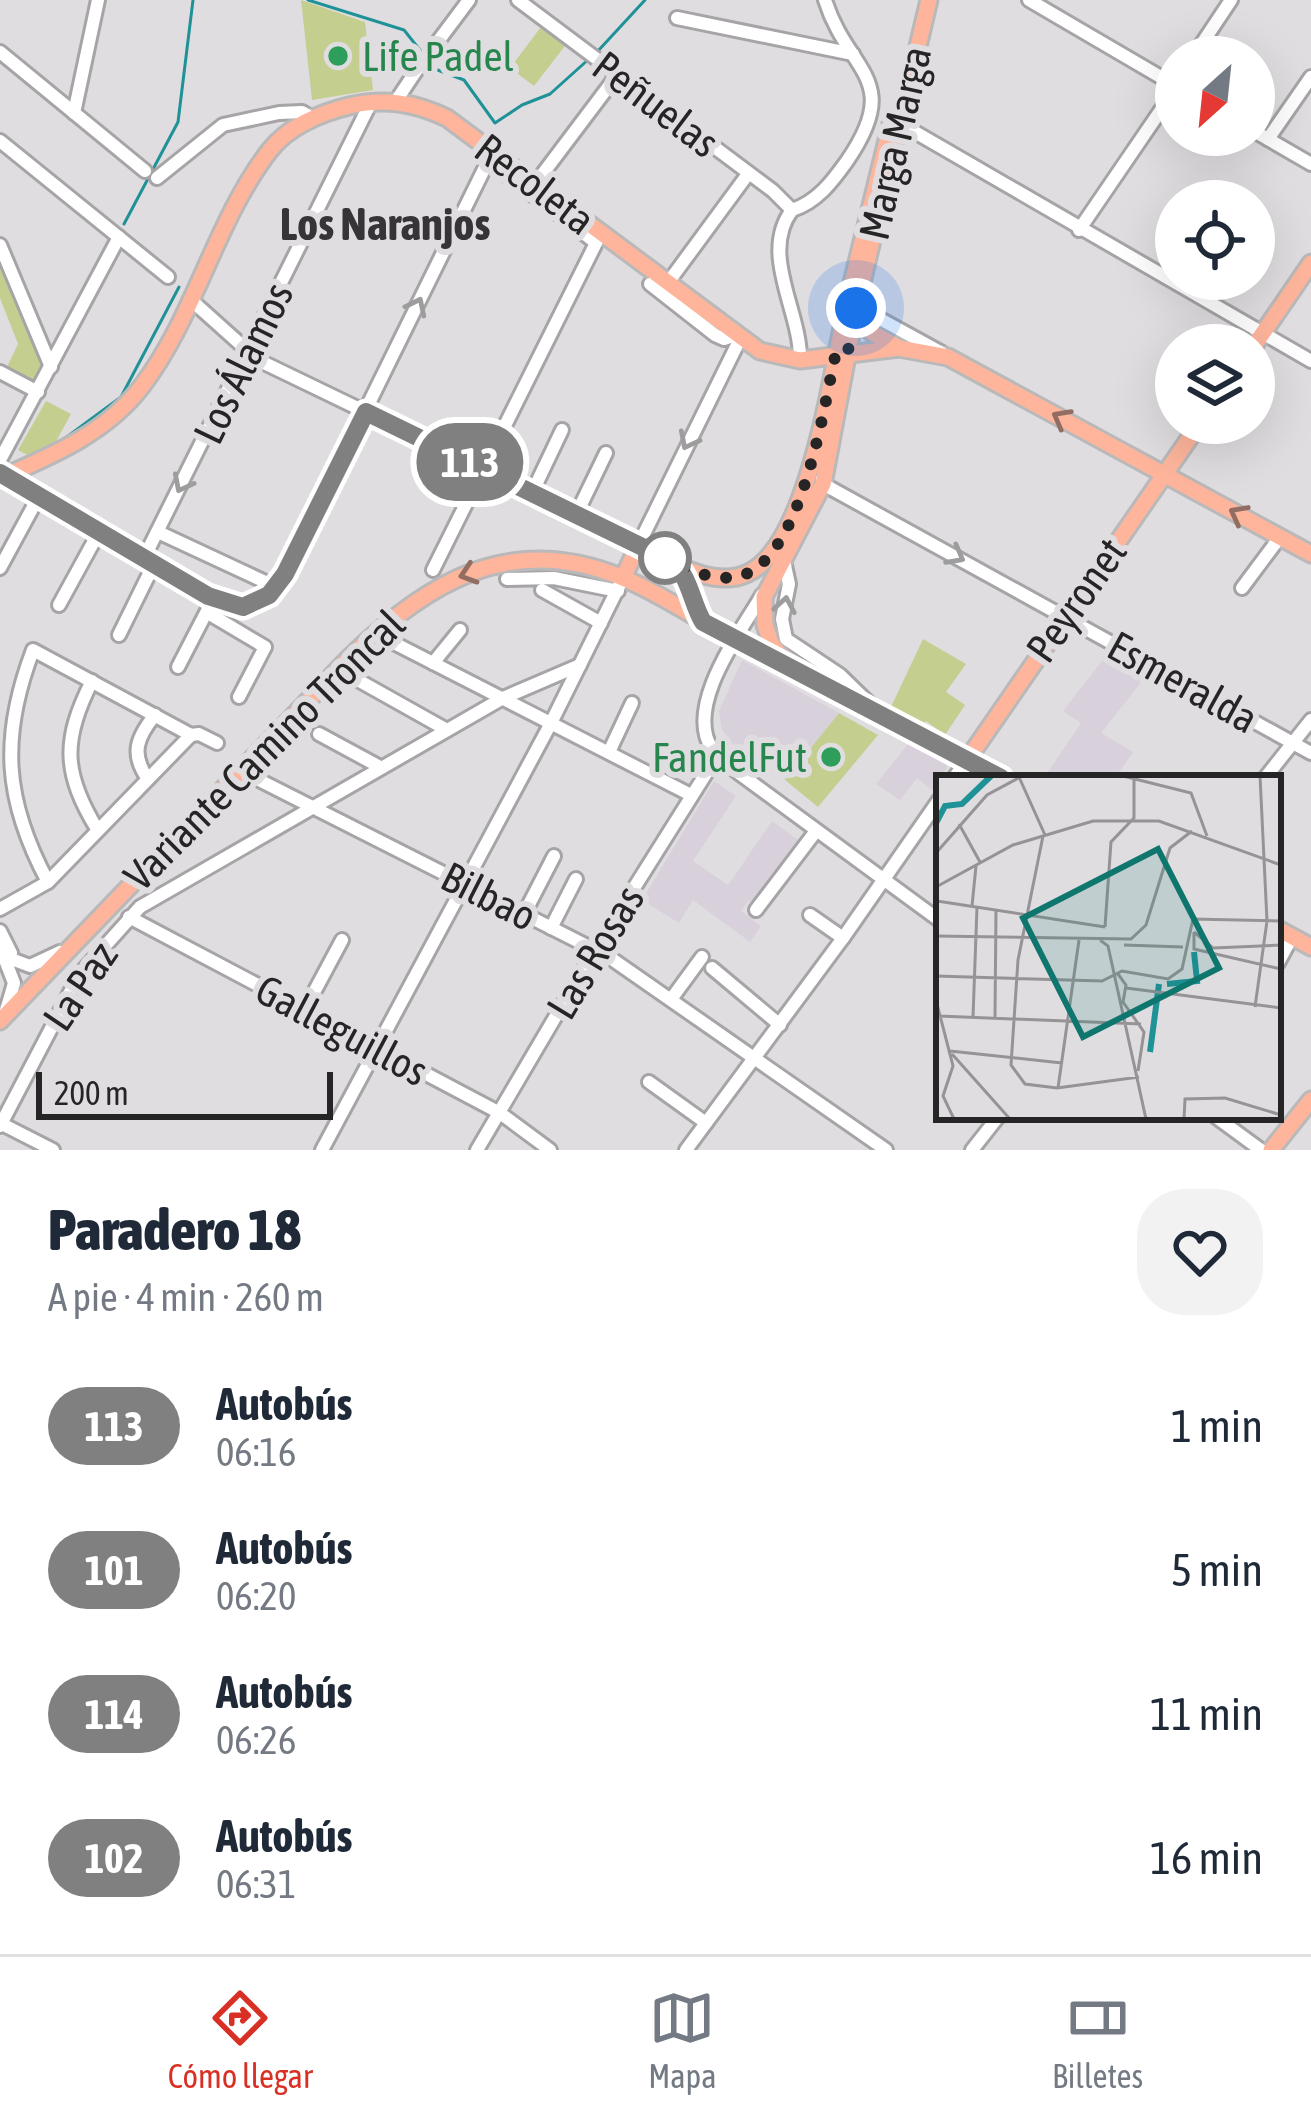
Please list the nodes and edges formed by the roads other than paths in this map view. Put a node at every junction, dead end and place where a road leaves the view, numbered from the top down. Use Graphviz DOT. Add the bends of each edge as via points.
graph roads {
  1 [pos="98,0"];
  2 [pos="469,0"];
  3 [pos="518,0"];
  4 [pos="825,0"];
  5 [pos="919,0"];
  6 [pos="929,0"];
  7 [pos="1029,0"];
  8 [pos="1231,0"];
  9 [pos="677,18"];
  10 [pos="1207,36"];
  11 [pos="433,48"];
  12 [pos="0,52"];
  13 [pos="853,55"];
  14 [pos="422,62"];
  15 [pos="1155,73"];
  16 [pos="618,74"];
  17 [pos="1311,77"];
  18 [pos="396,101"];
  19 [pos="371,102"];
  20 [pos="74,112"];
  21 [pos="1155,116"];
  22 [pos="312,118"];
  23 [pos="901,124"];
  24 [pos="1275,129"];
  25 [pos="0,140"];
  26 [pos="1275,143"];
  27 [pos="494,151"];
  28 [pos="1311,164"];
  29 [pos="748,173"];
  30 [pos="509,177"];
  31 [pos="536,184"];
  32 [pos="792,210"];
  33 [pos="1079,230"];
  34 [pos="119,237"];
  35 [pos="598,237"];
  36 [pos="0,247"];
  37 [pos="1311,263"];
  38 [pos="167,277"];
  39 [pos="659,284"];
  40 [pos="190,299"];
  41 [pos="863,311"];
  42 [pos="1233,324"];
  43 [pos="1268,324"];
  44 [pos="738,337"];
  45 [pos="1275,346"];
  46 [pos="899,348"];
  47 [pos="250,352"];
  48 [pos="841,356"];
  49 [pos="948,357"];
  50 [pos="800,360"];
  51 [pos="1311,361"];
  52 [pos="51,367"];
  53 [pos="0,372"];
  54 [pos="38,392"];
  55 [pos="366,412"];
  56 [pos="562,430"];
  57 [pos="1185,444"];
  58 [pos="606,453"];
  59 [pos="817,454"];
  60 [pos="2,462"];
  61 [pos="484,469"];
  62 [pos="1164,475"];
  63 [pos="584,482"];
  64 [pos="823,484"];
  65 [pos="532,493"];
  66 [pos="39,496"];
  67 [pos="572,513"];
  68 [pos="99,532"];
  69 [pos="158,532"];
  70 [pos="1280,537"];
  71 [pos="638,544"];
  72 [pos="1311,554"];
  73 [pos="149,561"];
  74 [pos="784,561"];
  75 [pos="677,565"];
  76 [pos="0,568"];
  77 [pos="433,570"];
  78 [pos="507,579"];
  79 [pos="621,584"];
  80 [pos="276,587"];
  81 [pos="1242,588"];
  82 [pos="766,589"];
  83 [pos="542,590"];
  84 [pos="208,596"];
  85 [pos="59,605"];
  86 [pos="208,613"];
  87 [pos="1065,615"];
  88 [pos="703,622"];
  89 [pos="601,623"];
  90 [pos="460,631"];
  91 [pos="119,635"];
  92 [pos="392,642"];
  93 [pos="433,663"];
  94 [pos="580,665"];
  95 [pos="178,667"];
  96 [pos="801,672"];
  97 [pos="356,679"];
  98 [pos="92,681"];
  99 [pos="239,697"];
  100 [pos="503,698"];
  101 [pos="632,703"];
  102 [pos="879,712"];
  103 [pos="154,715"];
  104 [pos="1311,720"];
  105 [pos="551,722"];
  106 [pos="447,730"];
  107 [pos="320,734"];
  108 [pos="191,735"];
  109 [pos="217,743"];
  110 [pos="1292,743"];
  111 [pos="609,752"];
  112 [pos="1311,753"];
  113 [pos="717,756"];
  114 [pos="967,760"];
  115 [pos="380,766"];
  116 [pos="956,775"];
  117 [pos="995,775"];
  118 [pos="1267,775"];
  119 [pos="148,779"];
  120 [pos="259,780"];
  121 [pos="691,795"];
  122 [pos="936,804"];
  123 [pos="311,807"];
  124 [pos="97,830"];
  125 [pos="816,831"];
  126 [pos="554,856"];
  127 [pos="576,879"];
  128 [pos="884,880"];
  129 [pos="48,882"];
  130 [pos="464,882"];
  131 [pos="0,909"];
  132 [pos="756,910"];
  133 [pos="524,914"];
  134 [pos="810,915"];
  135 [pos="129,917"];
  136 [pos="936,918"];
  137 [pos="551,928"];
  138 [pos="0,931"];
  139 [pos="1283,932"];
  140 [pos="843,938"];
  141 [pos="342,940"];
  142 [pos="74,943"];
  143 [pos="0,947"];
  144 [pos="1311,947"];
  145 [pos="595,950"];
  146 [pos="11,961"];
  147 [pos="672,998"];
  148 [pos="304,1011"];
  149 [pos="1,1020"];
  150 [pos="780,1025"];
  151 [pos="377,1048"];
  152 [pos="756,1056"];
  153 [pos="649,1082"];
  154 [pos="1311,1100"];
  155 [pos="500,1113"];
  156 [pos="996,1120"];
  157 [pos="1220,1120"];
  158 [pos="706,1123"];
  159 [pos="0,1124"];
  160 [pos="33,1145"];
  161 [pos="688,1149"];
  162 [pos="53,1150"];
  163 [pos="322,1150"];
  164 [pos="477,1150"];
  165 [pos="550,1150"];
  166 [pos="886,1150"];
  167 [pos="971,1150"];
  168 [pos="1261,1150"];
  169 [pos="1271,1150"];
  1 -- 20 [label="street"];
  2 -- 11 [label="street"];
  3 -- 16 [label="street, Peñuelas"];
  4 -- 13 [label="street"];
  5 -- 48 [label="main road, Marga Marga"];
  6 -- 23 [label="main road, Marga Marga"];
  7 -- 15 [label="street"];
  8 -- 10 [label="street"];
  9 -- 13 [label="street"];
  12 -- 20 [label="street"];
  13 -- 32 [label="street" via="872,98 864,136 832,182"];
  14 -- 18 [label="street"];
  16 -- 29 [label="street, Peñuelas"];
  16 -- 31 [label="street"];
  17 -- 24 [label="street"];
  18 -- 19 [label="main road, Recoleta"];
  18 -- 27 [label="main road, Recoleta" via="447,118"];
  19 -- 22 [label="main road, Recoleta"];
  19 -- 47 [label="street, Los Álamos"];
  20 -- 22 [label="street, Recoleta" via="151,174 223,125 278,113"];
  21 -- 33 [label="street"];
  22 -- 40 [label="main road, Recoleta" via="271,148"];
  23 -- 33 [label="street"];
  23 -- 41 [label="main road, Marga Marga"];
  25 -- 34 [label="street"];
  26 -- 28 [label="street"];
  27 -- 31 [label="main road, Recoleta"];
  55 -- 27 [label="street, one-way"];
  29 -- 32 [label="street, Peñuelas"];
  29 -- 39 [label="street"];
  30 -- 35 [label="street, Recoleta"];
  31 -- 35 [label="main road, Recoleta"];
  32 -- 50 [label="street" via="779,244"];
  33 -- 42 [label="street"];
  34 -- 38 [label="street"];
  34 -- 52 [label="street"];
  35 -- 39 [label="main road, Recoleta"];
  35 -- 61 [label="street"];
  36 -- 52 [label="street"];
  37 -- 43 [label="main road"];
  39 -- 44 [label="main road, Recoleta"];
  40 -- 47 [label="street"];
  40 -- 60 [label="main road, Recoleta" via="129,403 88,436"];
  41 -- 46 [label="main road" via="872,332"];
  41 -- 48 [label="main road, Marga Marga"];
  41 -- 49 [label="street"];
  44 -- 50 [label="main road, Recoleta" via="760,352"];
  44 -- 71 [label="street, one-way"];
  45 -- 51 [label="street"];
  46 -- 48 [label="main road, Recoleta"];
  46 -- 49 [label="main road"];
  47 -- 55 [label="street"];
  47 -- 69 [label="street, Los Álamos, one-way"];
  48 -- 50 [label="main road, Recoleta"];
  48 -- 59 [label="main road, Marga Marga"];
  48 -- 64 [label="main road, Marga Marga"];
  62 -- 49 [label="main road, one-way"];
  52 -- 54 [label="street"];
  53 -- 54 [label="street"];
  54 -- 60 [label="street"];
  55 -- 61 [label="street"];
  55 -- 80 [label="street"];
  56 -- 65 [label="street"];
  57 -- 62 [label="main road, Peyronet"];
  58 -- 67 [label="street"];
  59 -- 64 [label="street"];
  59 -- 75 [label="main road" via="761,565 725,578"];
  59 -- 82 [label="street, Marga Marga"];
  60 -- 66 [label="street"];
  61 -- 65 [label="street"];
  61 -- 77 [label="street"];
  70 -- 62 [label="main road, one-way"];
  62 -- 87 [label="main road, Peyronet"];
  63 -- 67 [label="street"];
  64 -- 74 [label="main road, Marga Marga"];
  64 -- 87 [label="street, Esmeralda, one-way"];
  65 -- 67 [label="street"];
  66 -- 68 [label="street"];
  66 -- 76 [label="street"];
  67 -- 71 [label="street"];
  68 -- 73 [label="street"];
  68 -- 85 [label="street"];
  69 -- 73 [label="street, Los Álamos"];
  69 -- 80 [label="street"];
  70 -- 72 [label="main road"];
  70 -- 81 [label="street"];
  71 -- 75 [label="main road"];
  71 -- 79 [label="main road"];
  73 -- 84 [label="street"];
  73 -- 91 [label="street, Los Álamos"];
  74 -- 82 [label="main road, Marga Marga"];
  102 -- 74 [label="street, Marga Marga, one-way" via="786,639"];
  75 -- 88 [label="main road"];
  78 -- 79 [label="street, Variante Camino Troncal"];
  79 -- 88 [label="main road, Variante Camino Troncal"];
  79 -- 89 [label="street"];
  79 -- 142 [label="main road, Variante Camino Troncal, one-way" via="561,563 503,563 415,599"];
  80 -- 84 [label="street" via="243,607"];
  82 -- 96 [label="main road" via="768,634"];
  82 -- 113 [label="street, Marga Marga" via="706,701 704,729"];
  83 -- 89 [label="street"];
  84 -- 86 [label="street"];
  86 -- 95 [label="street"];
  86 -- 99 [label="street" via="265,647"];
  87 -- 110 [label="street, Esmeralda"];
  87 -- 114 [label="main road, Peyronet"];
  88 -- 96 [label="main road, Variante Camino Troncal, bridge"];
  89 -- 94 [label="street"];
  90 -- 93 [label="street"];
  92 -- 93 [label="street"];
  93 -- 100 [label="street"];
  94 -- 100 [label="street, La Paz"];
  94 -- 105 [label="street"];
  96 -- 102 [label="main road, Variante Camino Troncal"];
  97 -- 106 [label="street"];
  98 -- 103 [label="street"];
  98 -- 124 [label="street" via="69,753 77,796"];
  98 -- 129 [label="street" via="33,650 8,711 6,786"];
  100 -- 105 [label="street"];
  100 -- 106 [label="street, La Paz"];
  101 -- 111 [label="street"];
  102 -- 114 [label="main road, Variante Camino Troncal"];
  103 -- 108 [label="street"];
  103 -- 119 [label="street" via="136,746"];
  104 -- 110 [label="street"];
  105 -- 111 [label="street"];
  105 -- 130 [label="street"];
  106 -- 115 [label="street, La Paz"];
  107 -- 115 [label="street"];
  108 -- 109 [label="street"];
  108 -- 119 [label="street"];
  110 -- 112 [label="street, Esmeralda"];
  110 -- 118 [label="street"];
  111 -- 121 [label="street"];
  113 -- 121 [label="street, Las Rosas"];
  113 -- 125 [label="street"];
  114 -- 116 [label="street, Peyronet"];
  114 -- 117 [label="main road, Variante Camino Troncal"];
  115 -- 123 [label="street, La Paz"];
  119 -- 124 [label="street"];
  120 -- 123 [label="street, Bilbao"];
  121 -- 145 [label="street, Las Rosas"];
  122 -- 128 [label="street"];
  123 -- 130 [label="street, Bilbao"];
  123 -- 135 [label="street, La Paz"];
  124 -- 129 [label="street"];
  125 -- 128 [label="street"];
  125 -- 132 [label="street"];
  126 -- 133 [label="street"];
  127 -- 137 [label="street"];
  128 -- 136 [label="street"];
  128 -- 140 [label="street"];
  129 -- 131 [label="street"];
  130 -- 133 [label="street, Bilbao"];
  130 -- 151 [label="street"];
  133 -- 137 [label="street, Bilbao"];
  134 -- 140 [label="street"];
  135 -- 148 [label="street, Galleguillos"];
  135 -- 159 [label="street, La Paz" via="79,974"];
  137 -- 145 [label="street, Bilbao"];
  138 -- 146 [label="street"];
  139 -- 144 [label="main road"];
  140 -- 150 [label="street"];
  141 -- 148 [label="street"];
  142 -- 146 [label="street" via="30,966"];
  142 -- 149 [label="main road, Variante Camino Troncal"];
  143 -- 146 [label="street"];
  145 -- 147 [label="street, Bilbao"];
  145 -- 155 [label="street, Las Rosas"];
  146 -- 149 [label="street" via="14,982"];
  147 -- 150 [label="street" via="707,963"];
  147 -- 152 [label="street, Bilbao"];
  148 -- 151 [label="street, Galleguillos"];
  150 -- 152 [label="street"];
  151 -- 155 [label="street, Galleguillos"];
  151 -- 163 [label="street"];
  152 -- 158 [label="street"];
  152 -- 166 [label="street, Bilbao"];
  153 -- 158 [label="street"];
  154 -- 169 [label="main road"];
  155 -- 164 [label="street, Las Rosas"];
  155 -- 165 [label="street, Galleguillos"];
  156 -- 167 [label="street"];
  157 -- 168 [label="street"];
  158 -- 161 [label="street"];
  159 -- 160 [label="street"];
  160 -- 162 [label="street"];
}
